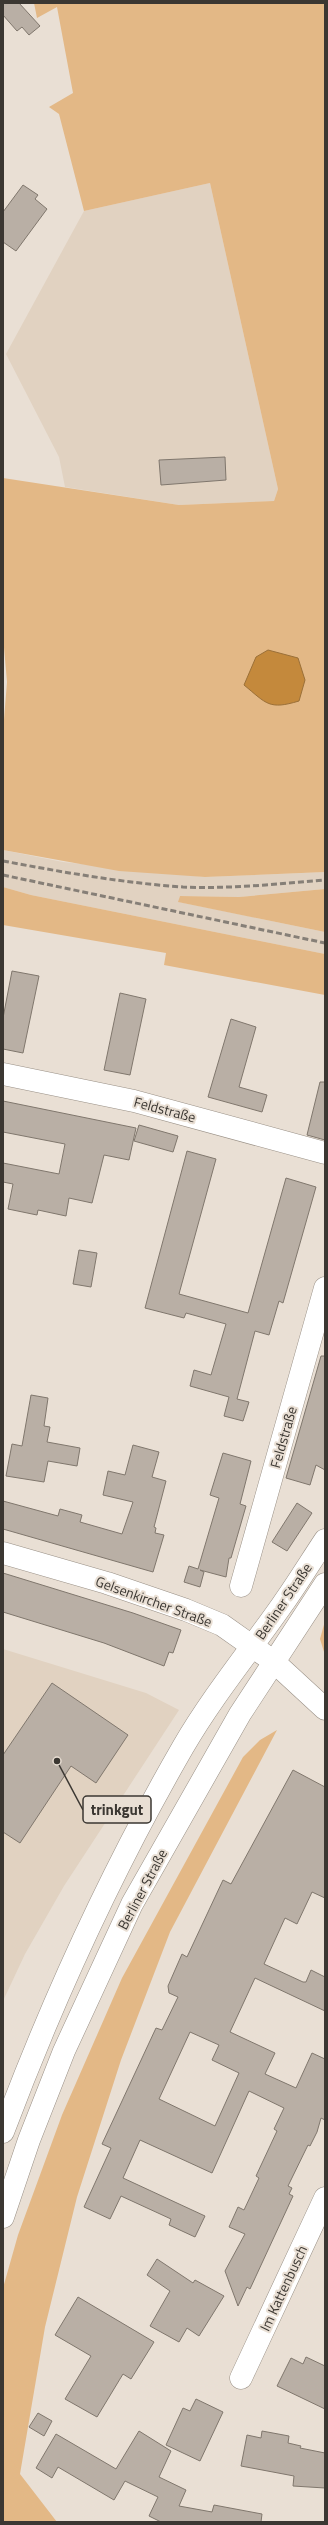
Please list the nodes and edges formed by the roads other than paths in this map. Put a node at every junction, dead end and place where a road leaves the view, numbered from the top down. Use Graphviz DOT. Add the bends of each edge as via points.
graph roads {
  1 [pos="3,1074"];
  2 [pos="325,1153"];
  3 [pos="325,1288"];
  4 [pos="325,1540"];
  5 [pos="3,1553"];
  6 [pos="325,1584"];
  7 [pos="241,1586"];
  8 [pos="252,1646"];
  9 [pos="273,1661"];
  10 [pos="325,1709"];
  11 [pos="3,2132"];
  12 [pos="325,2198"];
  13 [pos="3,2217"];
  14 [pos="241,2378"];
  1 -- 2 [label="main road, Feldstraße" via="134,1101"];
  3 -- 7 [label="main road, Feldstraße"];
  4 -- 8 [label="main road, Berliner Straße"];
  5 -- 8 [label="main road, Gelsenkircher Straße" via="107,1583 186,1610 222,1625"];
  6 -- 9 [label="main road, Berliner Straße"];
  8 -- 9 [label="main road, Gelsenkircher Straße"];
  8 -- 11 [label="main road, Berliner Straße" via="214,1698 183,1747 107,1890 46,2022"];
  9 -- 10 [label="main road, Gelsenkircher Straße"];
  9 -- 13 [label="main road, Berliner Straße" via="132,1904 64,2051 29,2140"];
  12 -- 14 [label="main road, Im Kattenbusch"];
}
